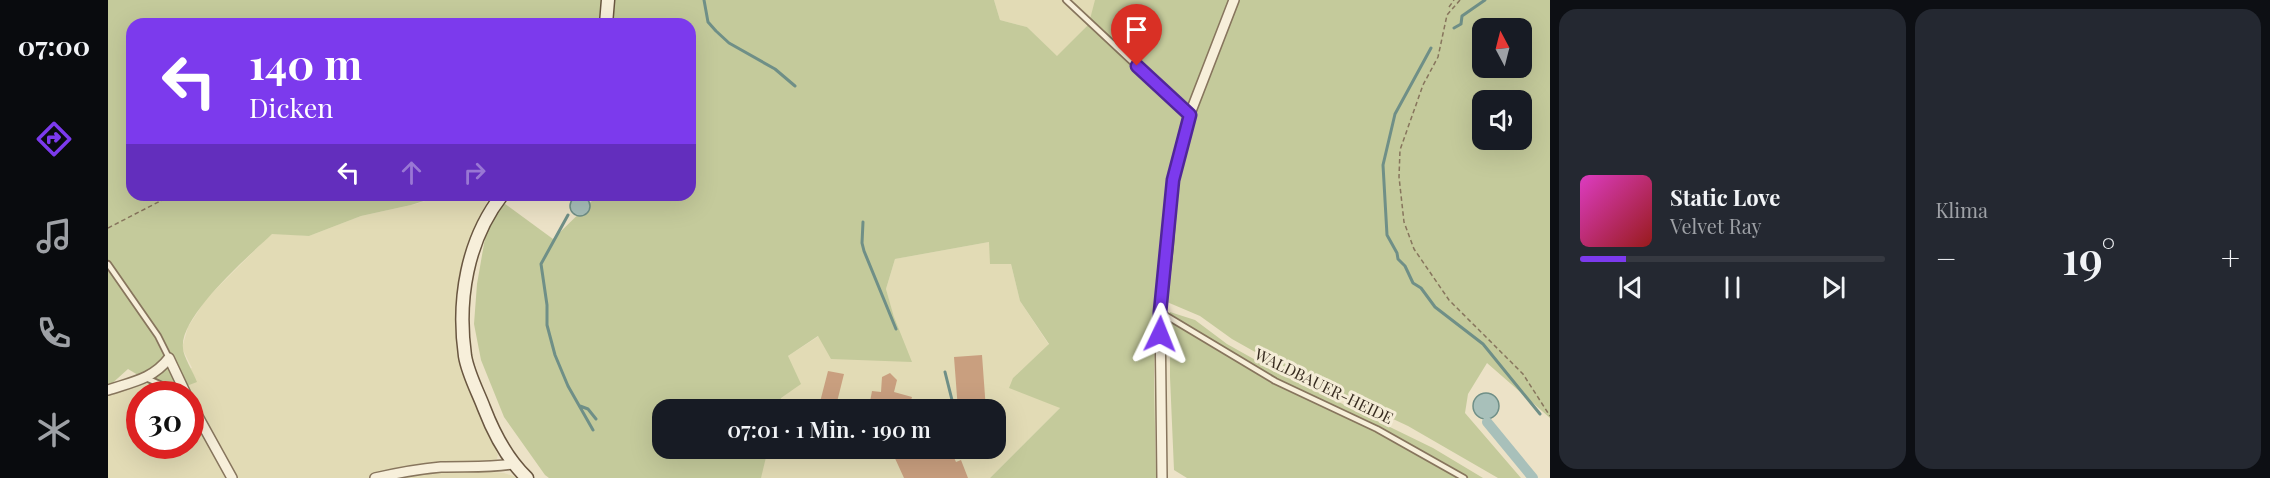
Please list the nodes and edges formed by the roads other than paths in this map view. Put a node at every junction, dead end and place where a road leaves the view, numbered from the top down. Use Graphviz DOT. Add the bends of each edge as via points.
graph roads {
  1 [pos="608,0"];
  2 [pos="1066,0"];
  3 [pos="1234,0"];
  4 [pos="606,18"];
  5 [pos="1190,115"];
  6 [pos="497,201"];
  7 [pos="108,264"];
  8 [pos="1160,312"];
  9 [pos="169,358"];
  10 [pos="145,378"];
  11 [pos="152,381"];
  12 [pos="180,381"];
  13 [pos="108,390"];
  14 [pos="204,427"];
  15 [pos="512,464"];
  16 [pos="232,478"];
  17 [pos="375,478"];
  18 [pos="527,478"];
  19 [pos="1162,478"];
  20 [pos="1464,478"];
  1 -- 4 [label="main road"];
  2 -- 5 [label="lane"];
  3 -- 5 [label="street"];
  5 -- 8 [label="street" via="1173,180"];
  6 -- 15 [label="main road" via="477,237 463,286 465,358 490,423"];
  7 -- 9 [label="lane"];
  8 -- 19 [label="street"];
  8 -- 20 [label="lane, WALDBAUER-HEIDE" via="1275,381 1377,429"];
  9 -- 10 [label="street"];
  9 -- 12 [label="street"];
  10 -- 11 [label="lane"];
  10 -- 13 [label="street"];
  14 -- 16 [label="street"];
  15 -- 17 [label="street" via="441,467"];
  15 -- 18 [label="main road"];
}
